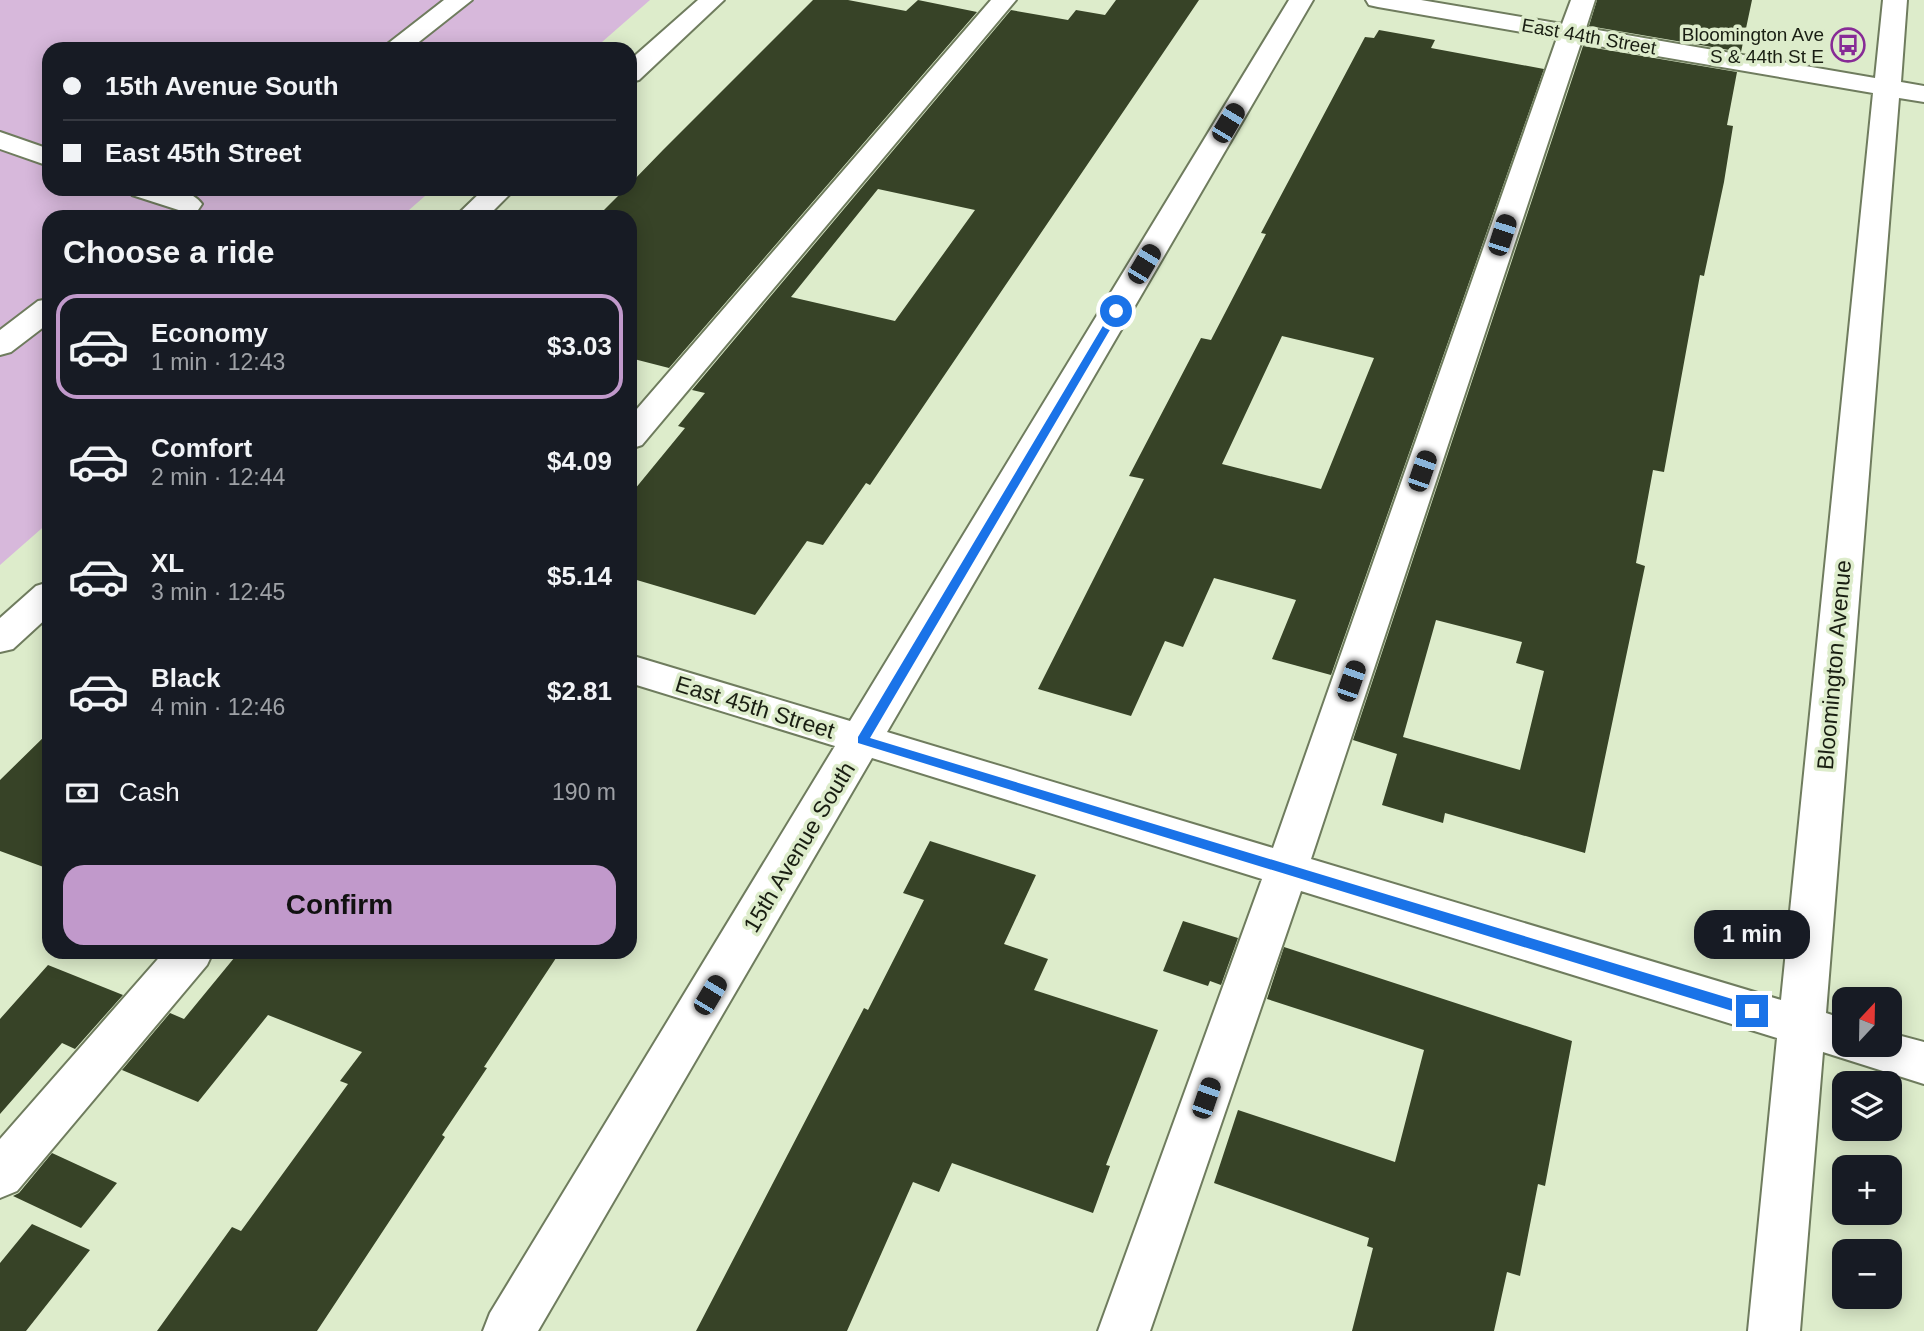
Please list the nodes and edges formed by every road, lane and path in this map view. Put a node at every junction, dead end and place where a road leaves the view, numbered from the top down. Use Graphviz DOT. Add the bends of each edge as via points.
graph roads {
  1 [pos="460,0"];
  2 [pos="712,0"];
  3 [pos="1004,0"];
  4 [pos="1301,0"];
  5 [pos="1378,0"];
  6 [pos="1895,0"];
  7 [pos="1577,17"];
  8 [pos="403,42"];
  9 [pos="637,68"];
  10 [pos="1906,91"];
  11 [pos="0,140"];
  12 [pos="42,155"];
  13 [pos="166,196"];
  14 [pos="493,196"];
  15 [pos="189,203"];
  16 [pos="478,210"];
  17 [pos="42,314"];
  18 [pos="0,345"];
  19 [pos="637,430"];
  20 [pos="42,601"];
  21 [pos="0,639"];
  22 [pos="637,671"];
  23 [pos="863,740"];
  24 [pos="1286,869"];
  25 [pos="185,959"];
  26 [pos="1801,1026"];
  27 [pos="1832,1035"];
  28 [pos="1902,1057"];
  29 [pos="1924,1063"];
  30 [pos="0,1175"];
  31 [pos="509,1331"];
  32 [pos="1124,1331"];
  33 [pos="1774,1331"];
  1 -- 8 [label="street"];
  2 -- 9 [label="street"];
  3 -- 19 [label="street"];
  4 -- 23 [label="street, 15th Avenue South"];
  5 -- 7 [label="street, East 44th Street"];
  6 -- 10 [label="street, Bloomington Avenue"];
  7 -- 10 [label="street, East 44th Street"];
  7 -- 24 [label="street"];
  10 -- 26 [label="street, Bloomington Avenue"];
  11 -- 12 [label="street"];
  13 -- 15 [label="street"];
  14 -- 16 [label="street"];
  17 -- 18 [label="street"];
  20 -- 21 [label="street"];
  22 -- 23 [label="street, East 45th Street"];
  23 -- 24 [label="street, East 45th Street"];
  23 -- 31 [label="street, 15th Avenue South"];
  24 -- 26 [label="street, East 45th Street"];
  24 -- 32 [label="street"];
  25 -- 30 [label="street"];
  26 -- 27 [label="street, East 45th Street"];
  26 -- 33 [label="street, Bloomington Avenue"];
  28 -- 29 [label="street"];
}
